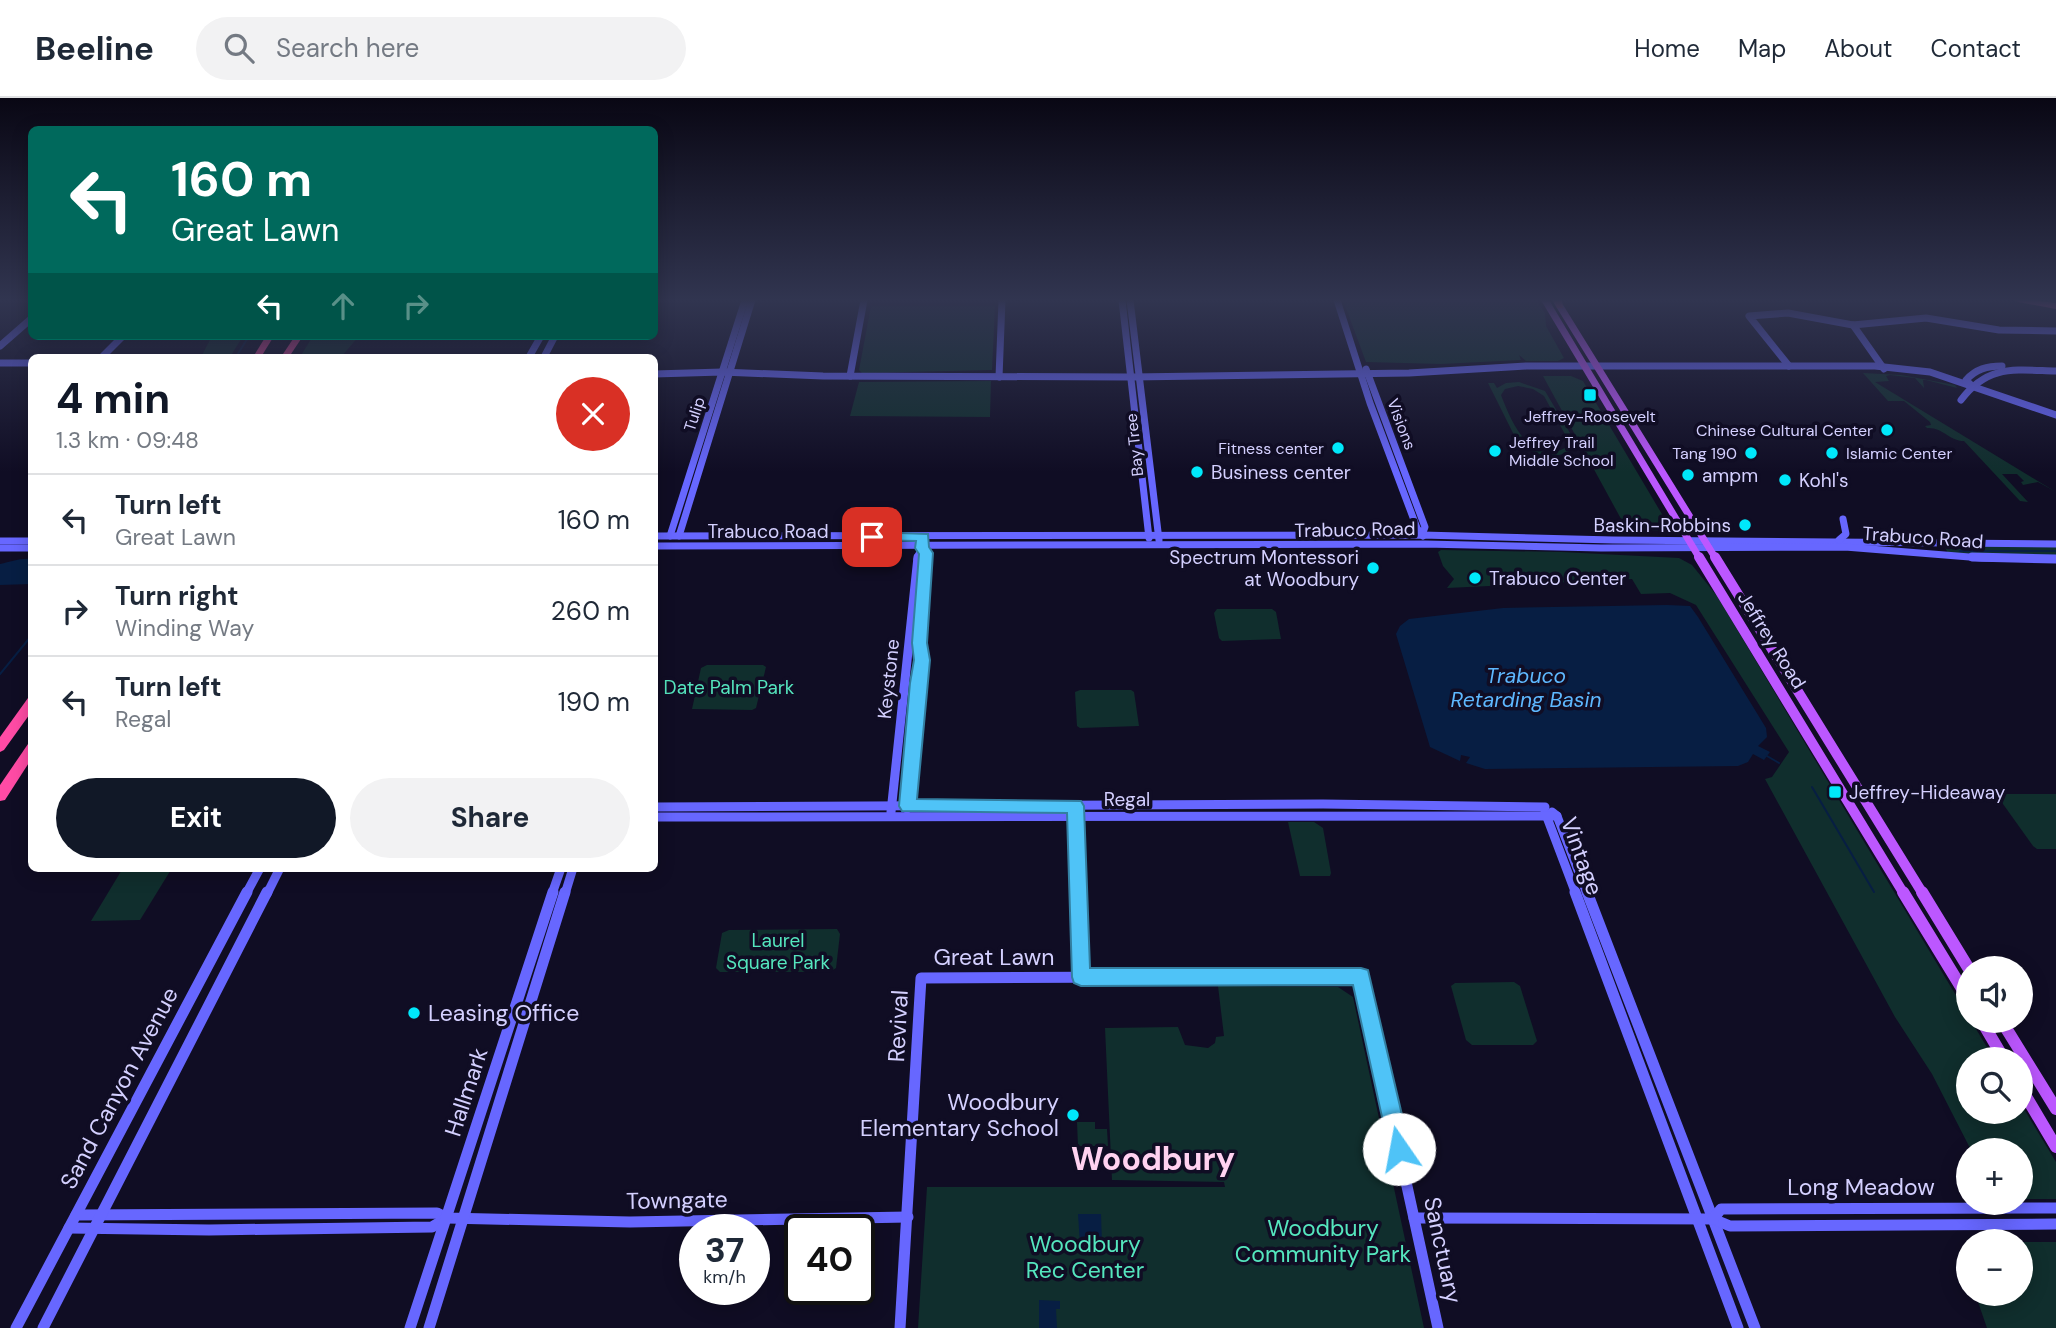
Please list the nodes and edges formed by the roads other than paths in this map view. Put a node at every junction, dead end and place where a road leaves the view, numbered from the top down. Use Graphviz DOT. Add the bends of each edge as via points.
graph roads {
  1 [pos="730,357"];
  2 [pos="731,357"];
  3 [pos="853,357"];
  4 [pos="1000,357"];
  5 [pos="1133,357"];
  6 [pos="1135,357"];
  7 [pos="1358,357"];
  8 [pos="1577,357"];
  9 [pos="1591,357"];
  10 [pos="1781,357"];
  11 [pos="1875,357"];
  12 [pos="0,363"];
  13 [pos="28,363"];
  14 [pos="1788,366"];
  15 [pos="1883,368"];
  16 [pos="2056,368"];
  17 [pos="1584,369"];
  18 [pos="1598,369"];
  19 [pos="1700,369"];
  20 [pos="658,372"];
  21 [pos="726,372"];
  22 [pos="850,376"];
  23 [pos="1136,376"];
  24 [pos="1365,376"];
  25 [pos="999,377"];
  26 [pos="1970,386"];
  27 [pos="1961,400"];
  28 [pos="2056,415"];
  29 [pos="2056,421"];
  30 [pos="1843,519"];
  31 [pos="1149,535"];
  32 [pos="1158,535"];
  33 [pos="1422,535"];
  34 [pos="674,536"];
  35 [pos="923,537"];
  36 [pos="658,538"];
  37 [pos="0,541"];
  38 [pos="28,541"];
  39 [pos="1836,541"];
  40 [pos="1425,544"];
  41 [pos="1691,544"];
  42 [pos="1707,544"];
  43 [pos="1932,544"];
  44 [pos="2056,544"];
  45 [pos="1149,545"];
  46 [pos="1160,545"];
  47 [pos="658,546"];
  48 [pos="0,548"];
  49 [pos="28,548"];
  50 [pos="922,548"];
  51 [pos="1867,548"];
  52 [pos="1940,554"];
  53 [pos="2056,559"];
  54 [pos="28,707"];
  55 [pos="0,747"];
  56 [pos="28,753"];
  57 [pos="0,796"];
  58 [pos="658,807"];
  59 [pos="891,811"];
  60 [pos="907,811"];
  61 [pos="1075,811"];
  62 [pos="1549,813"];
  63 [pos="658,817"];
  64 [pos="258,872"];
  65 [pos="278,872"];
  66 [pos="560,872"];
  67 [pos="572,872"];
  68 [pos="1961,956"];
  69 [pos="1361,976"];
  70 [pos="1081,977"];
  71 [pos="922,978"];
  72 [pos="1956,979"];
  73 [pos="2009,1033"];
  74 [pos="2033,1108"];
  75 [pos="2056,1109"];
  76 [pos="2056,1147"];
  77 [pos="2056,1208"];
  78 [pos="101,1214"];
  79 [pos="76,1215"];
  80 [pos="908,1217"];
  81 [pos="446,1218"];
  82 [pos="1415,1218"];
  83 [pos="1697,1219"];
  84 [pos="1713,1219"];
  85 [pos="465,1220"];
  86 [pos="2056,1224"];
  87 [pos="69,1228"];
  88 [pos="94,1228"];
  89 [pos="16,1328"];
  90 [pos="43,1328"];
  91 [pos="410,1328"];
  92 [pos="429,1328"];
  93 [pos="900,1328"];
  94 [pos="1438,1328"];
  95 [pos="1738,1328"];
  96 [pos="1755,1328"];
  1 -- 21 [label="street, Tulip"];
  2 -- 21 [label="street, Tulip"];
  3 -- 22 [label="street"];
  4 -- 25 [label="street"];
  5 -- 23 [label="street, Bay Tree"];
  6 -- 23 [label="street, Bay Tree"];
  7 -- 24 [label="street, Visions"];
  8 -- 17 [label="main road, Jeffrey Road"];
  9 -- 18 [label="main road, Jeffrey Road"];
  10 -- 14 [label="street"];
  11 -- 15 [label="street"];
  12 -- 13 [label="street"];
  14 -- 15 [label="street"];
  14 -- 19 [label="street"];
  15 -- 19 [label="street"];
  15 -- 26 [label="street"];
  16 -- 26 [label="street" via="1987,366 1970,375 1966,380"];
  17 -- 18 [label="street"];
  17 -- 24 [label="street"];
  17 -- 41 [label="main road, Jeffrey Road"];
  18 -- 19 [label="street"];
  18 -- 42 [label="main road, Jeffrey Road"];
  20 -- 21 [label="street"];
  21 -- 22 [label="street"];
  21 -- 34 [label="street, Tulip"];
  22 -- 25 [label="street"];
  23 -- 24 [label="street"];
  23 -- 25 [label="street"];
  23 -- 31 [label="street, Bay Tree"];
  23 -- 32 [label="street, Bay Tree"];
  24 -- 33 [label="street, Visions"];
  26 -- 27 [label="street"];
  26 -- 28 [label="street"];
  26 -- 29 [label="street"];
  30 -- 39 [label="street" via="1846,536"];
  31 -- 32 [label="street, Trabuco Road"];
  31 -- 35 [label="street, Trabuco Road"];
  31 -- 45 [label="street, Bay Tree"];
  32 -- 33 [label="street, Trabuco Road"];
  32 -- 46 [label="street, Bay Tree"];
  33 -- 40 [label="street, Visions"];
  33 -- 41 [label="street, Trabuco Road"];
  34 -- 35 [label="street, Trabuco Road"];
  34 -- 36 [label="street, Trabuco Road"];
  35 -- 50 [label="street, Keystone"];
  37 -- 38 [label="street"];
  39 -- 42 [label="street, Trabuco Road"];
  39 -- 43 [label="street, Trabuco Road"];
  40 -- 41 [label="street, Trabuco Road"];
  40 -- 46 [label="street, Trabuco Road"];
  41 -- 42 [label="street, Trabuco Road"];
  41 -- 72 [label="main road, Jeffrey Road"];
  42 -- 51 [label="street, Trabuco Road"];
  42 -- 68 [label="main road, Jeffrey Road"];
  43 -- 44 [label="street, Trabuco Road"];
  43 -- 51 [label="street"];
  43 -- 52 [label="street"];
  45 -- 46 [label="street, Trabuco Road"];
  45 -- 50 [label="street, Trabuco Road"];
  47 -- 50 [label="street, Trabuco Road"];
  48 -- 49 [label="street"];
  50 -- 59 [label="street, Keystone" via="904,662"];
  50 -- 60 [label="street, Keystone" via="926,553 922,660"];
  51 -- 52 [label="street, Trabuco Road"];
  52 -- 53 [label="street, Trabuco Road"];
  54 -- 55 [label="highway"];
  56 -- 57 [label="highway"];
  58 -- 59 [label="street, Regal"];
  59 -- 60 [label="street, Regal"];
  59 -- 63 [label="street, Regal"];
  60 -- 61 [label="street, Regal"];
  61 -- 62 [label="street, Regal"];
  61 -- 70 [label="street"];
  62 -- 83 [label="street, Vintage"];
  62 -- 84 [label="street, Vintage"];
  64 -- 79 [label="street, Sand Canyon Avenue"];
  65 -- 78 [label="street, Sand Canyon Avenue"];
  66 -- 81 [label="street, Hallmark"];
  67 -- 85 [label="street, Hallmark"];
  69 -- 70 [label="street, Great Lawn"];
  69 -- 82 [label="street, Sanctuary"];
  70 -- 71 [label="street, Great Lawn"];
  71 -- 80 [label="street, Revival"];
  73 -- 75 [label="main road"];
  74 -- 76 [label="main road"];
  77 -- 84 [label="street, Long Meadow" via="1721,1209"];
  78 -- 79 [label="street, Towngate"];
  78 -- 81 [label="street, Towngate" via="437,1213"];
  78 -- 88 [label="street, Sand Canyon Avenue"];
  79 -- 87 [label="street, Sand Canyon Avenue"];
  80 -- 85 [label="street, Towngate"];
  80 -- 93 [label="street, Revival"];
  81 -- 85 [label="street, Towngate"];
  81 -- 88 [label="street, Towngate" via="432,1227"];
  81 -- 91 [label="street, Hallmark"];
  82 -- 83 [label="street, Long Meadow"];
  82 -- 94 [label="street, Sanctuary"];
  83 -- 84 [label="street, Long Meadow"];
  83 -- 95 [label="street, Vintage"];
  84 -- 86 [label="street, Long Meadow" via="1730,1226"];
  84 -- 96 [label="street, Vintage"];
  85 -- 92 [label="street, Hallmark"];
  87 -- 88 [label="street, Towngate"];
  87 -- 89 [label="street, Sand Canyon Avenue"];
  88 -- 90 [label="street, Sand Canyon Avenue"];
}
